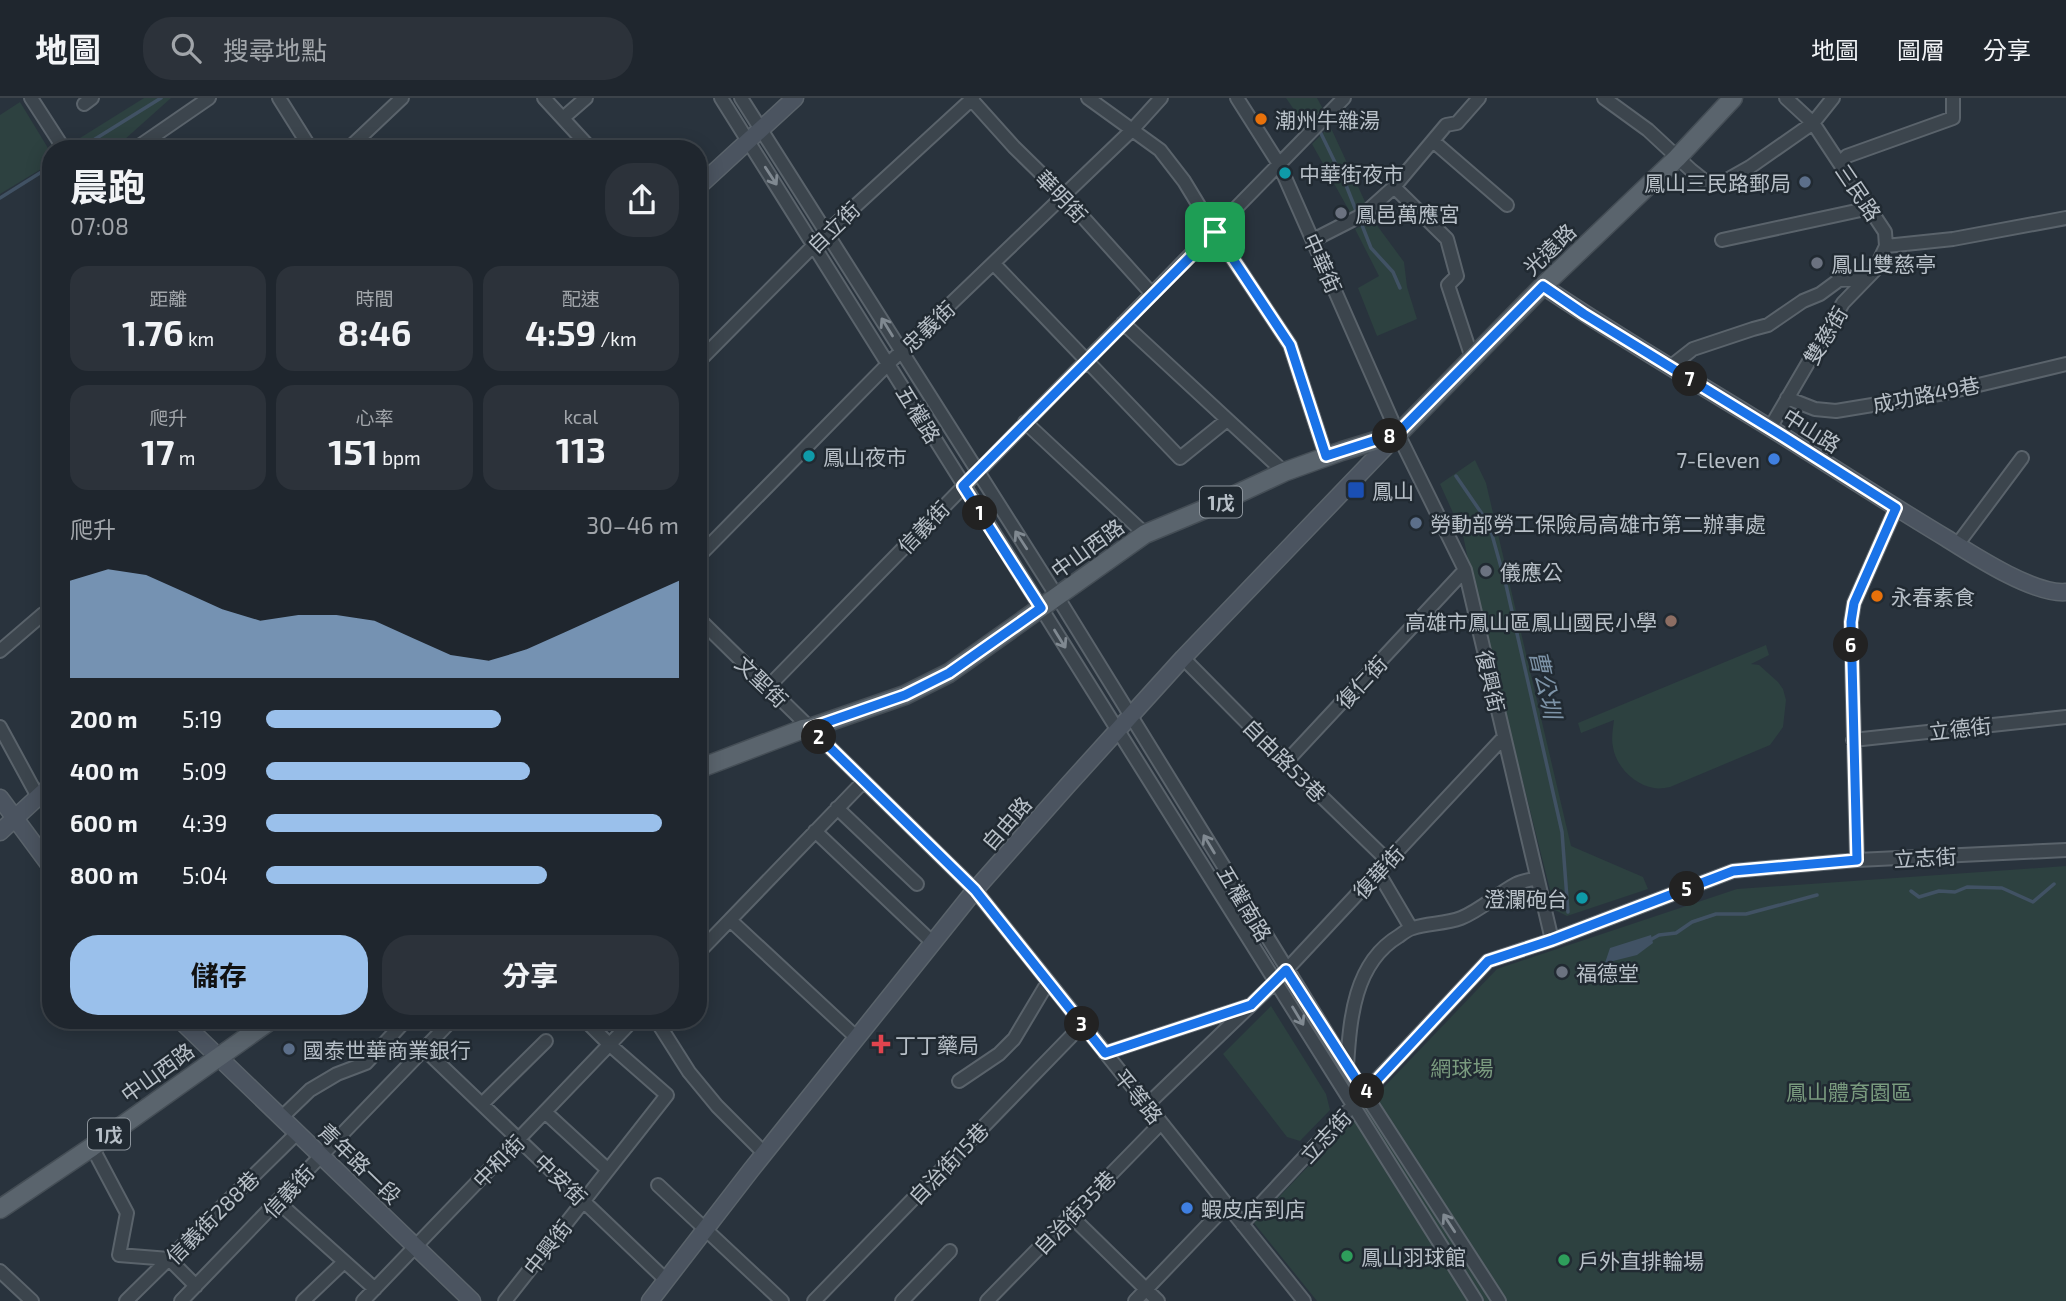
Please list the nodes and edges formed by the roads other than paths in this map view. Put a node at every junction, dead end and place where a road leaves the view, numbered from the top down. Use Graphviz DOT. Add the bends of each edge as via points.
graph roads {
  1 [pos="31,98"];
  2 [pos="209,98"];
  3 [pos="279,98"];
  4 [pos="402,98"];
  5 [pos="544,98"];
  6 [pos="586,98"];
  7 [pos="721,98"];
  8 [pos="741,98"];
  9 [pos="795,98"];
  10 [pos="972,98"];
  11 [pos="1088,98"];
  12 [pos="1161,98"];
  13 [pos="1237,98"];
  14 [pos="1344,98"];
  15 [pos="1479,98"];
  16 [pos="1604,98"];
  17 [pos="1732,98"];
  18 [pos="1786,98"];
  19 [pos="1833,98"];
  20 [pos="1953,98"];
  21 [pos="563,118"];
  22 [pos="1813,123"];
  23 [pos="761,130"];
  24 [pos="1132,130"];
  25 [pos="58,140"];
  26 [pos="148,140"];
  27 [pos="305,140"];
  28 [pos="358,140"];
  29 [pos="583,140"];
  30 [pos="1433,141"];
  31 [pos="748,142"];
  32 [pos="1677,158"];
  33 [pos="1840,163"];
  34 [pos="1279,164"];
  35 [pos="707,179"];
  36 [pos="1394,187"];
  37 [pos="1063,195"];
  38 [pos="1507,205"];
  39 [pos="1870,208"];
  40 [pos="2066,218"];
  41 [pos="827,232"];
  42 [pos="1215,232"];
  43 [pos="1312,240"];
  44 [pos="1723,240"];
  45 [pos="814,245"];
  46 [pos="1886,246"];
  47 [pos="994,264"];
  48 [pos="1866,278"];
  49 [pos="1543,286"];
  50 [pos="1152,294"];
  51 [pos="1123,323"];
  52 [pos="902,351"];
  53 [pos="707,353"];
  54 [pos="1472,358"];
  55 [pos="1087,360"];
  56 [pos="888,364"];
  57 [pos="2066,364"];
  58 [pos="1670,367"];
  59 [pos="1787,398"];
  60 [pos="1227,420"];
  61 [pos="1025,422"];
  62 [pos="1770,428"];
  63 [pos="1398,433"];
  64 [pos="1326,456"];
  65 [pos="2022,458"];
  66 [pos="977,471"];
  67 [pos="1284,472"];
  68 [pos="963,486"];
  69 [pos="1896,508"];
  70 [pos="1145,534"];
  71 [pos="1957,545"];
  72 [pos="707,549"];
  73 [pos="1465,570"];
  74 [pos="2066,592"];
  75 [pos="1058,598"];
  76 [pos="1041,608"];
  77 [pos="42,615"];
  78 [pos="707,627"];
  79 [pos="0,651"];
  80 [pos="1184,658"];
  81 [pos="768,687"];
  82 [pos="1130,716"];
  83 [pos="2066,717"];
  84 [pos="0,727"];
  85 [pos="810,728"];
  86 [pos="1118,731"];
  87 [pos="1504,737"];
  88 [pos="1853,740"];
  89 [pos="1286,762"];
  90 [pos="707,766"];
  91 [pos="863,781"];
  92 [pos="42,793"];
  93 [pos="38,797"];
  94 [pos="0,798"];
  95 [pos="837,808"];
  96 [pos="15,819"];
  97 [pos="815,831"];
  98 [pos="0,832"];
  99 [pos="2066,850"];
  100 [pos="42,855"];
  101 [pos="1857,860"];
  102 [pos="1388,861"];
  103 [pos="1378,872"];
  104 [pos="1537,878"];
  105 [pos="917,884"];
  106 [pos="975,890"];
  107 [pos="730,920"];
  108 [pos="1411,928"];
  109 [pos="1552,940"];
  110 [pos="933,943"];
  111 [pos="707,944"];
  112 [pos="1286,970"];
  113 [pos="1276,981"];
  114 [pos="1048,982"];
  115 [pos="1251,1005"];
  116 [pos="1082,1025"];
  117 [pos="189,1029"];
  118 [pos="258,1029"];
  119 [pos="398,1029"];
  120 [pos="443,1029"];
  121 [pos="594,1029"];
  122 [pos="625,1029"];
  123 [pos="662,1029"];
  124 [pos="857,1038"];
  125 [pos="546,1041"];
  126 [pos="610,1045"];
  127 [pos="424,1049"];
  128 [pos="1105,1053"];
  129 [pos="217,1057"];
  130 [pos="1347,1066"];
  131 [pos="959,1081"];
  132 [pos="1365,1093"];
  133 [pos="482,1104"];
  134 [pos="1147,1105"];
  135 [pos="1353,1107"];
  136 [pos="545,1112"];
  137 [pos="281,1118"];
  138 [pos="1161,1123"];
  139 [pos="297,1133"];
  140 [pos="519,1139"];
  141 [pos="92,1147"];
  142 [pos="764,1153"];
  143 [pos="321,1156"];
  144 [pos="607,1170"];
  145 [pos="658,1185"];
  146 [pos="583,1201"];
  147 [pos="278,1202"];
  148 [pos="1227,1205"];
  149 [pos="0,1209"];
  150 [pos="1070,1215"];
  151 [pos="1242,1224"];
  152 [pos="705,1230"];
  153 [pos="416,1246"];
  154 [pos="950,1251"];
  155 [pos="169,1259"];
  156 [pos="344,1262"];
  157 [pos="0,1271"];
  158 [pos="666,1280"];
  159 [pos="196,1286"];
  160 [pos="374,1289"];
  161 [pos="1147,1289"];
  162 [pos="32,1301"];
  163 [pos="127,1301"];
  164 [pos="181,1301"];
  165 [pos="303,1301"];
  166 [pos="363,1301"];
  167 [pos="472,1301"];
  168 [pos="505,1301"];
  169 [pos="649,1301"];
  170 [pos="782,1301"];
  171 [pos="814,1301"];
  172 [pos="902,1301"];
  173 [pos="987,1301"];
  174 [pos="1135,1301"];
  175 [pos="1158,1301"];
  176 [pos="1304,1301"];
  177 [pos="1476,1301"];
  178 [pos="1499,1301"];
  1 -- 25 [label="street"];
  2 -- 26 [label="street"];
  3 -- 27 [label="street"];
  4 -- 28 [label="street"];
  5 -- 21 [label="street"];
  6 -- 21 [label="street"];
  7 -- 31 [label="street, 五權路"];
  8 -- 23 [label="street, 五權路"];
  9 -- 23 [label="street"];
  10 -- 37 [label="street, 華明街"];
  10 -- 41 [label="street, 自立街"];
  11 -- 24 [label="street"];
  12 -- 24 [label="street, 忠義街"];
  13 -- 34 [label="street, 中華街"];
  14 -- 34 [label="street, 信義街"];
  15 -- 30 [label="street"];
  16 -- 32 [label="street"];
  17 -- 32 [label="main road, 光遠路 / 1戊"];
  18 -- 22 [label="street, 三民路"];
  19 -- 22 [label="street"];
  20 -- 33 [label="street" via="1953,118 1847,156"];
  21 -- 29 [label="street"];
  22 -- 32 [label="street" via="1727,180 1706,182"];
  22 -- 33 [label="street, 三民路"];
  23 -- 31 [label="street"];
  23 -- 41 [label="street, 五權路"];
  24 -- 37 [label="street, 忠義街"];
  24 -- 42 [label="street" via="1160,150"];
  30 -- 36 [label="street"];
  30 -- 38 [label="street"];
  31 -- 35 [label="street"];
  31 -- 45 [label="street, 五權路, one-way"];
  32 -- 49 [label="main road, 光遠路 / 1戊"];
  33 -- 39 [label="street, 三民路"];
  34 -- 42 [label="street, 信義街"];
  34 -- 43 [label="street, 中華街"];
  36 -- 43 [label="street" via="1359,217"];
  36 -- 54 [label="street" via="1447,239 1457,276 1448,285"];
  37 -- 47 [label="street, 忠義街"];
  37 -- 50 [label="street, 華明街"];
  39 -- 44 [label="street"];
  39 -- 46 [label="street, 三民路" via="1885,232"];
  40 -- 46 [label="street, 三民路"];
  41 -- 45 [label="street, 自立街"];
  52 -- 41 [label="street, 五權路, one-way"];
  42 -- 50 [label="street, 信義街"];
  42 -- 64 [label="street" via="1290,345"];
  43 -- 63 [label="street, 中華街"];
  45 -- 53 [label="street, 自立街"];
  45 -- 56 [label="street, 五權路"];
  46 -- 48 [label="street, 雙慈街"];
  47 -- 52 [label="street, 忠義街"];
  47 -- 55 [label="street"];
  48 -- 58 [label="street" via="1839,280 1769,325 1693,349"];
  48 -- 59 [label="street, 雙慈街" via="1843,303"];
  49 -- 54 [label="main road, 光遠路 / 1戊"];
  49 -- 58 [label="street, 中山路"];
  50 -- 51 [label="street, 信義街"];
  51 -- 55 [label="street, 信義街"];
  51 -- 60 [label="street"];
  52 -- 56 [label="street, 忠義街"];
  52 -- 66 [label="street, 五權路"];
  54 -- 63 [label="main road, 光遠路 / 1戊"];
  55 -- 60 [label="street" via="1180,458"];
  55 -- 61 [label="street, 信義街"];
  56 -- 68 [label="street, 五權路"];
  56 -- 72 [label="street, 忠義街"];
  57 -- 59 [label="street, 成功路49巷" via="1945,393 1836,411"];
  58 -- 62 [label="street, 中山路"];
  59 -- 62 [label="street, 雙慈街"];
  60 -- 67 [label="street"];
  61 -- 66 [label="street, 信義街"];
  61 -- 70 [label="street"];
  62 -- 69 [label="street, 中山路"];
  63 -- 64 [label="main road, 中山西路 / 1戊"];
  63 -- 73 [label="street, 復興街"];
  63 -- 80 [label="street, 自由路"];
  64 -- 67 [label="main road, 中山西路 / 1戊"];
  65 -- 71 [label="street"];
  66 -- 68 [label="street, 信義街"];
  75 -- 66 [label="street, 五權路, one-way"];
  67 -- 70 [label="main road, 中山西路 / 1戊"];
  68 -- 76 [label="street, 五權路"];
  68 -- 81 [label="street, 信義街"];
  69 -- 71 [label="street, 中山路"];
  69 -- 88 [label="street" via="1854,603"];
  70 -- 75 [label="main road, 中山西路 / 1戊"];
  71 -- 74 [label="street, 中山路" via="2038,588"];
  73 -- 87 [label="street, 復興街"];
  73 -- 89 [label="street, 復仁街"];
  75 -- 76 [label="main road, 中山西路 / 1戊"];
  75 -- 82 [label="street, 五權路"];
  76 -- 85 [label="main road, 中山西路 / 1戊" via="949,673 905,695"];
  76 -- 86 [label="street, 五權路, one-way"];
  77 -- 79 [label="street"];
  78 -- 81 [label="street, 文聖街"];
  80 -- 82 [label="street, 自由路"];
  80 -- 89 [label="street, 自由路53巷"];
  81 -- 85 [label="street, 文聖街"];
  82 -- 86 [label="street, 自由路"];
  112 -- 82 [label="street, 五權南路, one-way"];
  83 -- 88 [label="street, 立德街"];
  84 -- 93 [label="street"];
  85 -- 90 [label="main road, 中山西路 / 1戊"];
  85 -- 91 [label="street, 文聖街"];
  86 -- 106 [label="street, 自由路"];
  86 -- 113 [label="street, 五權南路"];
  87 -- 102 [label="street, 復華街"];
  87 -- 104 [label="street, 復興街"];
  88 -- 101 [label="street"];
  89 -- 102 [label="street, 自由路53巷"];
  91 -- 95 [label="street"];
  91 -- 106 [label="street, 文聖街"];
  92 -- 93 [label="street"];
  93 -- 96 [label="street"];
  94 -- 96 [label="street"];
  95 -- 97 [label="street"];
  95 -- 105 [label="street"];
  96 -- 98 [label="street"];
  96 -- 100 [label="street"];
  97 -- 107 [label="street"];
  97 -- 110 [label="street"];
  99 -- 101 [label="street, 立志街"];
  101 -- 109 [label="street, 立志街" via="1733,871"];
  102 -- 103 [label="street, 復華街"];
  103 -- 108 [label="street"];
  103 -- 112 [label="street, 復華街"];
  104 -- 108 [label="street" via="1516,884 1460,918"];
  104 -- 109 [label="street, 復興街"];
  106 -- 110 [label="street, 自由路"];
  106 -- 114 [label="street, 平等路"];
  107 -- 111 [label="street"];
  107 -- 124 [label="street"];
  108 -- 130 [label="street" via="1385,944 1355,995"];
  109 -- 132 [label="street, 立志街" via="1488,961"];
  110 -- 124 [label="street, 自由路"];
  112 -- 113 [label="street, 復華街"];
  112 -- 130 [label="street, 五權南路"];
  113 -- 115 [label="street, 復華街"];
  113 -- 135 [label="street, 五權南路, one-way"];
  114 -- 116 [label="street, 平等路"];
  114 -- 131 [label="street" via="1014,1039"];
  115 -- 128 [label="street, 復華街"];
  115 -- 134 [label="street, 復華街"];
  116 -- 128 [label="street, 平等路"];
  116 -- 171 [label="street, 自治街15巷"];
  117 -- 129 [label="street, 青年路一段"];
  118 -- 129 [label="main road, 中山西路 / 1戊"];
  119 -- 137 [label="street" via="366,1063 310,1090"];
  120 -- 127 [label="street, 信義街"];
  121 -- 126 [label="street"];
  122 -- 126 [label="street, 中和街"];
  123 -- 142 [label="street" via="717,1106"];
  124 -- 142 [label="street, 自由路"];
  125 -- 133 [label="street"];
  126 -- 136 [label="street, 中和街"];
  126 -- 144 [label="street, 中興街" via="667,1095"];
  127 -- 133 [label="street, 中安街"];
  127 -- 143 [label="street, 信義街"];
  128 -- 134 [label="street, 平等路"];
  129 -- 137 [label="street, 青年路一段"];
  129 -- 141 [label="main road, 中山西路 / 1戊"];
  130 -- 132 [label="street, 五權南路"];
  132 -- 135 [label="street, 立志街"];
  178 -- 132 [label="street, 五權南路, one-way"];
  133 -- 140 [label="street, 中安街"];
  134 -- 138 [label="street, 平等路"];
  135 -- 151 [label="street, 立志街"];
  135 -- 177 [label="street, 五權南路"];
  136 -- 140 [label="street, 中和街"];
  136 -- 144 [label="street"];
  137 -- 139 [label="street, 青年路一段"];
  138 -- 148 [label="street, 平等路"];
  138 -- 150 [label="street, 自治街35巷"];
  139 -- 143 [label="street, 青年路一段"];
  139 -- 155 [label="street, 信義街288巷"];
  140 -- 146 [label="street, 中安街"];
  140 -- 153 [label="street, 中和街"];
  141 -- 149 [label="main road, 中山西路 / 1戊"];
  141 -- 155 [label="street" via="127,1213 120,1255"];
  142 -- 152 [label="street, 自由路"];
  143 -- 147 [label="street, 信義街"];
  143 -- 153 [label="street, 青年路一段"];
  144 -- 146 [label="street, 中興街"];
  145 -- 152 [label="street"];
  146 -- 158 [label="street, 中安街"];
  146 -- 168 [label="street, 中興街"];
  147 -- 156 [label="street"];
  147 -- 159 [label="street, 信義街"];
  148 -- 151 [label="street, 平等路"];
  148 -- 161 [label="street"];
  150 -- 161 [label="street"];
  150 -- 173 [label="street, 自治街35巷"];
  151 -- 176 [label="street, 平等路"];
  152 -- 158 [label="street, 自由路"];
  152 -- 170 [label="street"];
  153 -- 160 [label="street, 中和街"];
  153 -- 167 [label="street, 青年路一段"];
  154 -- 172 [label="street"];
  155 -- 159 [label="street"];
  155 -- 163 [label="street, 信義街288巷"];
  156 -- 160 [label="street"];
  156 -- 165 [label="street"];
  157 -- 162 [label="street"];
  158 -- 169 [label="street, 自由路"];
  159 -- 164 [label="street, 信義街"];
  160 -- 166 [label="street, 中和街"];
  161 -- 174 [label="street"];
  161 -- 175 [label="street"];
}
